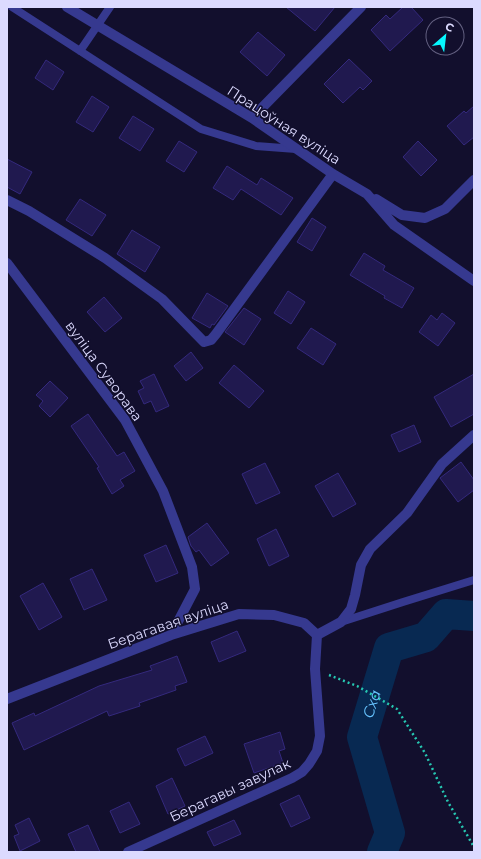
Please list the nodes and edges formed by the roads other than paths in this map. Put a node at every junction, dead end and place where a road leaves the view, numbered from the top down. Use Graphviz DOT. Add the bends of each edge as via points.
graph roads {
  1 [pos="12,7"];
  2 [pos="67,7"];
  3 [pos="110,7"];
  4 [pos="361,7"];
  5 [pos="98,25"];
  6 [pos="80,51"];
  7 [pos="252,118"];
  8 [pos="296,149"];
  9 [pos="332,174"];
  10 [pos="474,180"];
  11 [pos="367,194"];
  12 [pos="7,200"];
  13 [pos="7,263"];
  14 [pos="474,281"];
  15 [pos="474,435"];
  16 [pos="474,580"];
  17 [pos="341,622"];
  18 [pos="171,635"];
  19 [pos="317,635"];
  20 [pos="7,699"];
  21 [pos="128,852"];
  1 -- 6 [label="lane"];
  2 -- 5 [label="street, Працоўная вуліца"];
  3 -- 5 [label="lane"];
  4 -- 7 [label="street"];
  5 -- 6 [label="lane"];
  5 -- 7 [label="street, Працоўная вуліца"];
  6 -- 8 [label="lane" via="201,129 256,146"];
  7 -- 8 [label="street, Працоўная вуліца"];
  8 -- 9 [label="street, Працоўная вуліца"];
  9 -- 11 [label="street, Працоўная вуліца"];
  9 -- 12 [label="street" via="216,334 211,340 204,342 162,299 105,258"];
  10 -- 11 [label="street" via="445,209 424,218 402,215"];
  11 -- 14 [label="street, Працоўная вуліца" via="394,225"];
  13 -- 18 [label="street, вуліца Суворава" via="126,420 163,491 192,567 195,589"];
  15 -- 17 [label="street" via="442,464 407,513 370,550 361,565 351,609"];
  16 -- 17 [label="lane"];
  17 -- 19 [label="street"];
  18 -- 19 [label="street, Берагавая вуліца" via="239,614 274,615 304,624"];
  18 -- 20 [label="street, Берагавая вуліца"];
  19 -- 21 [label="street, Берагавы завулак" via="315,669 320,736 309,764 302,772 278,785"];
}
